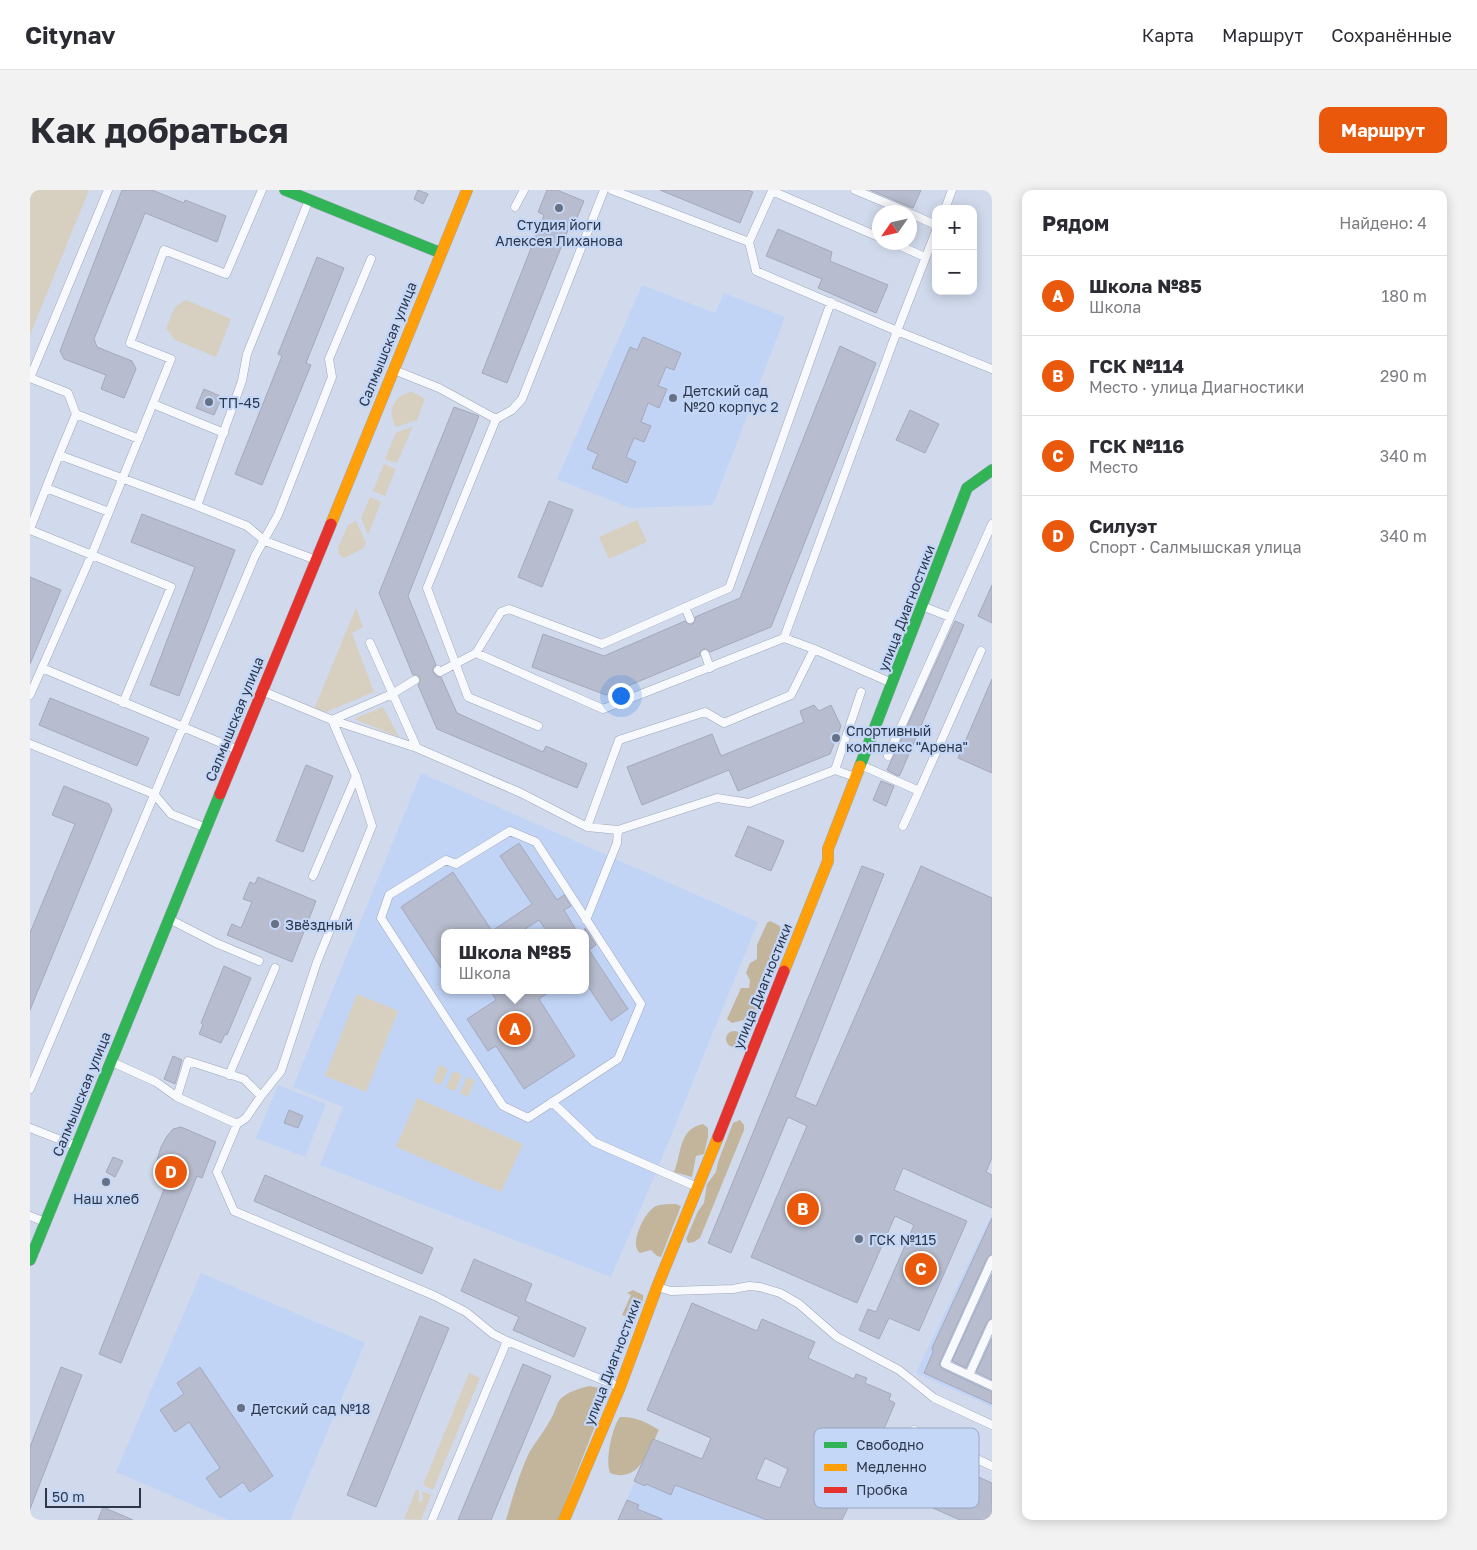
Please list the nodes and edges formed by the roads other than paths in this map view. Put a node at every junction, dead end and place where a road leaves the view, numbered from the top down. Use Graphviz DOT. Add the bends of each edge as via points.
graph roads {
  1 [pos="108,190"];
  2 [pos="262,190"];
  3 [pos="286,190"];
  4 [pos="466,190"];
  5 [pos="524,190"];
  6 [pos="604,190"];
  7 [pos="612,190"];
  8 [pos="856,190"];
  9 [pos="952,190"];
  10 [pos="772,191"];
  11 [pos="309,200"];
  12 [pos="891,205"];
  13 [pos="946,205"];
  14 [pos="515,207"];
  15 [pos="917,217"];
  16 [pos="932,223"];
  17 [pos="872,235"];
  18 [pos="932,241"];
  19 [pos="748,242"];
  20 [pos="910,250"];
  21 [pos="440,252"];
  22 [pos="926,257"];
  23 [pos="371,259"];
  24 [pos="831,302"];
  25 [pos="897,330"];
  26 [pos="992,369"];
  27 [pos="393,370"];
  28 [pos="30,378"];
  29 [pos="153,404"];
  30 [pos="76,414"];
  31 [pos="496,419"];
  32 [pos="224,433"];
  33 [pos="139,439"];
  34 [pos="60,456"];
  35 [pos="992,470"];
  36 [pos="123,478"];
  37 [pos="46,488"];
  38 [pos="197,506"];
  39 [pos="109,512"];
  40 [pos="992,524"];
  41 [pos="30,529"];
  42 [pos="264,541"];
  43 [pos="92,554"];
  44 [pos="316,560"];
  45 [pos="922,606"];
  46 [pos="685,607"];
  47 [pos="950,618"];
  48 [pos="690,619"];
  49 [pos="784,638"];
  50 [pos="370,644"];
  51 [pos="814,649"];
  52 [pos="980,651"];
  53 [pos="476,653"];
  54 [pos="705,654"];
  55 [pos="456,665"];
  56 [pos="42,668"];
  57 [pos="710,668"];
  58 [pos="438,670"];
  59 [pos="415,680"];
  60 [pos="893,683"];
  61 [pos="262,691"];
  62 [pos="861,692"];
  63 [pos="392,694"];
  64 [pos="30,695"];
  65 [pos="123,703"];
  66 [pos="332,720"];
  67 [pos="538,726"];
  68 [pos="183,727"];
  69 [pos="30,744"];
  70 [pos="416,748"];
  71 [pos="238,750"];
  72 [pos="888,756"];
  73 [pos="862,765"];
  74 [pos="835,770"];
  75 [pos="356,776"];
  76 [pos="857,777"];
  77 [pos="919,791"];
  78 [pos="154,794"];
  79 [pos="903,826"];
  80 [pos="206,828"];
  81 [pos="587,828"];
  82 [pos="618,830"];
  83 [pos="313,876"];
  84 [pos="169,919"];
  85 [pos="586,920"];
  86 [pos="259,961"];
  87 [pos="275,968"];
  88 [pos="111,1061"];
  89 [pos="229,1075"];
  90 [pos="30,1089"];
  91 [pos="176,1096"];
  92 [pos="261,1096"];
  93 [pos="552,1102"];
  94 [pos="238,1124"];
  95 [pos="30,1128"];
  96 [pos="76,1146"];
  97 [pos="698,1188"];
  98 [pos="30,1216"];
  99 [pos="45,1222"];
  100 [pos="30,1260"];
  101 [pos="992,1260"];
  102 [pos="657,1287"];
  103 [pos="992,1324"];
  104 [pos="507,1341"];
  105 [pos="969,1375"];
  106 [pos="620,1386"];
  107 [pos="992,1386"];
  108 [pos="992,1425"];
  109 [pos="979,1460"];
  110 [pos="992,1466"];
  111 [pos="432,1520"];
  112 [pos="564,1520"];
  1 -- 28 [label="lane"];
  2 -- 29 [label="lane" via="226,274 164,250 130,342 171,359"];
  3 -- 11 [label="street"];
  4 -- 21 [label="street, Салмышская улица"];
  5 -- 14 [label="lane"];
  6 -- 31 [label="lane" via="522,399 512,410"];
  7 -- 19 [label="lane"];
  8 -- 12 [label="lane"];
  9 -- 13 [label="lane"];
  10 -- 17 [label="lane"];
  10 -- 19 [label="lane"];
  11 -- 21 [label="street"];
  11 -- 32 [label="lane" via="247,354 242,381"];
  15 -- 16 [label="lane"];
  18 -- 22 [label="lane"];
  19 -- 24 [label="lane" via="756,270"];
  20 -- 22 [label="lane"];
  21 -- 27 [label="street, Салмышская улица"];
  22 -- 25 [label="lane"];
  23 -- 42 [label="lane" via="329,359 332,377 278,515"];
  24 -- 25 [label="lane"];
  24 -- 46 [label="lane" via="729,588"];
  25 -- 26 [label="lane"];
  25 -- 49 [label="lane"];
  27 -- 31 [label="lane" via="439,388"];
  27 -- 44 [label="street, Салмышская улица"];
  28 -- 30 [label="lane" via="68,393"];
  29 -- 32 [label="lane"];
  29 -- 33 [label="lane"];
  30 -- 33 [label="lane"];
  30 -- 34 [label="lane"];
  31 -- 55 [label="lane" via="427,588"];
  32 -- 38 [label="lane"];
  33 -- 36 [label="lane"];
  34 -- 36 [label="lane"];
  34 -- 37 [label="lane"];
  35 -- 45 [label="street, улица Диагностики" via="967,488"];
  36 -- 38 [label="lane"];
  36 -- 39 [label="lane"];
  37 -- 39 [label="lane"];
  37 -- 41 [label="lane"];
  38 -- 42 [label="lane" via="247,526"];
  39 -- 43 [label="lane"];
  40 -- 47 [label="lane"];
  41 -- 43 [label="lane"];
  42 -- 44 [label="lane"];
  42 -- 68 [label="lane"];
  43 -- 56 [label="lane"];
  43 -- 65 [label="lane" via="171,587"];
  44 -- 61 [label="street, Салмышская улица"];
  45 -- 47 [label="lane"];
  45 -- 60 [label="street, улица Диагностики"];
  46 -- 48 [label="lane"];
  46 -- 53 [label="lane" via="602,644 510,609 501,612"];
  47 -- 72 [label="lane"];
  49 -- 51 [label="lane"];
  49 -- 57 [label="lane"];
  50 -- 63 [label="lane"];
  51 -- 60 [label="lane"];
  51 -- 81 [label="lane" via="791,695 724,723 705,712 619,740"];
  52 -- 77 [label="lane"];
  53 -- 55 [label="lane"];
  53 -- 57 [label="lane" via="603,709"];
  54 -- 57 [label="lane"];
  55 -- 58 [label="lane"];
  55 -- 67 [label="lane" via="468,697"];
  56 -- 64 [label="lane"];
  56 -- 65 [label="lane"];
  59 -- 63 [label="lane"];
  60 -- 73 [label="street, улица Диагностики"];
  61 -- 66 [label="lane"];
  61 -- 71 [label="street, Салмышская улица"];
  62 -- 74 [label="lane"];
  63 -- 66 [label="lane"];
  63 -- 70 [label="lane"];
  65 -- 68 [label="lane"];
  66 -- 70 [label="lane"];
  66 -- 75 [label="lane"];
  68 -- 71 [label="lane"];
  68 -- 78 [label="lane"];
  69 -- 78 [label="lane"];
  70 -- 81 [label="lane" via="520,793"];
  71 -- 80 [label="street, Салмышская улица"];
  73 -- 76 [label="street, улица Диагностики"];
  73 -- 77 [label="lane"];
  74 -- 76 [label="lane"];
  74 -- 82 [label="lane" via="749,803 717,798"];
  75 -- 83 [label="lane"];
  75 -- 92 [label="lane" via="372,826 317,962 281,1071"];
  76 -- 97 [label="street, улица Диагностики" via="828,849 828,861 813,900"];
  77 -- 79 [label="lane"];
  78 -- 80 [label="lane" via="171,814"];
  78 -- 90 [label="lane"];
  80 -- 84 [label="street, Салмышская улица"];
  81 -- 82 [label="lane"];
  82 -- 85 [label="lane" via="617,843"];
  84 -- 86 [label="lane"];
  84 -- 88 [label="street, Салмышская улица"];
  85 -- 93 [label="lane" via="641,1004 618,1059"];
  85 -- 93 [label="lane" via="536,842 510,830 456,864 446,860 390,895 381,918 503,1106 528,1118"];
  87 -- 89 [label="lane"];
  88 -- 91 [label="lane" via="156,1082"];
  88 -- 96 [label="street, Салмышская улица"];
  89 -- 91 [label="lane" via="188,1061"];
  89 -- 92 [label="lane" via="244,1079"];
  91 -- 94 [label="lane"];
  92 -- 94 [label="lane"];
  93 -- 97 [label="lane" via="594,1142"];
  94 -- 104 [label="lane" via="217,1172 234,1211 435,1296 466,1312"];
  95 -- 96 [label="lane"];
  96 -- 99 [label="street, Салмышская улица"];
  97 -- 102 [label="street, улица Диагностики"];
  98 -- 99 [label="lane"];
  99 -- 100 [label="street, Салмышская улица"];
  101 -- 105 [label="lane" via="945,1364"];
  102 -- 106 [label="street, улица Диагностики"];
  102 -- 108 [label="lane" via="671,1291 749,1286 780,1293 799,1304 837,1337 899,1370 934,1398"];
  103 -- 105 [label="lane"];
  104 -- 106 [label="lane"];
  104 -- 111 [label="lane"];
  105 -- 107 [label="lane"];
  106 -- 112 [label="street, улица Диагностики"];
  109 -- 110 [label="lane"];
}
